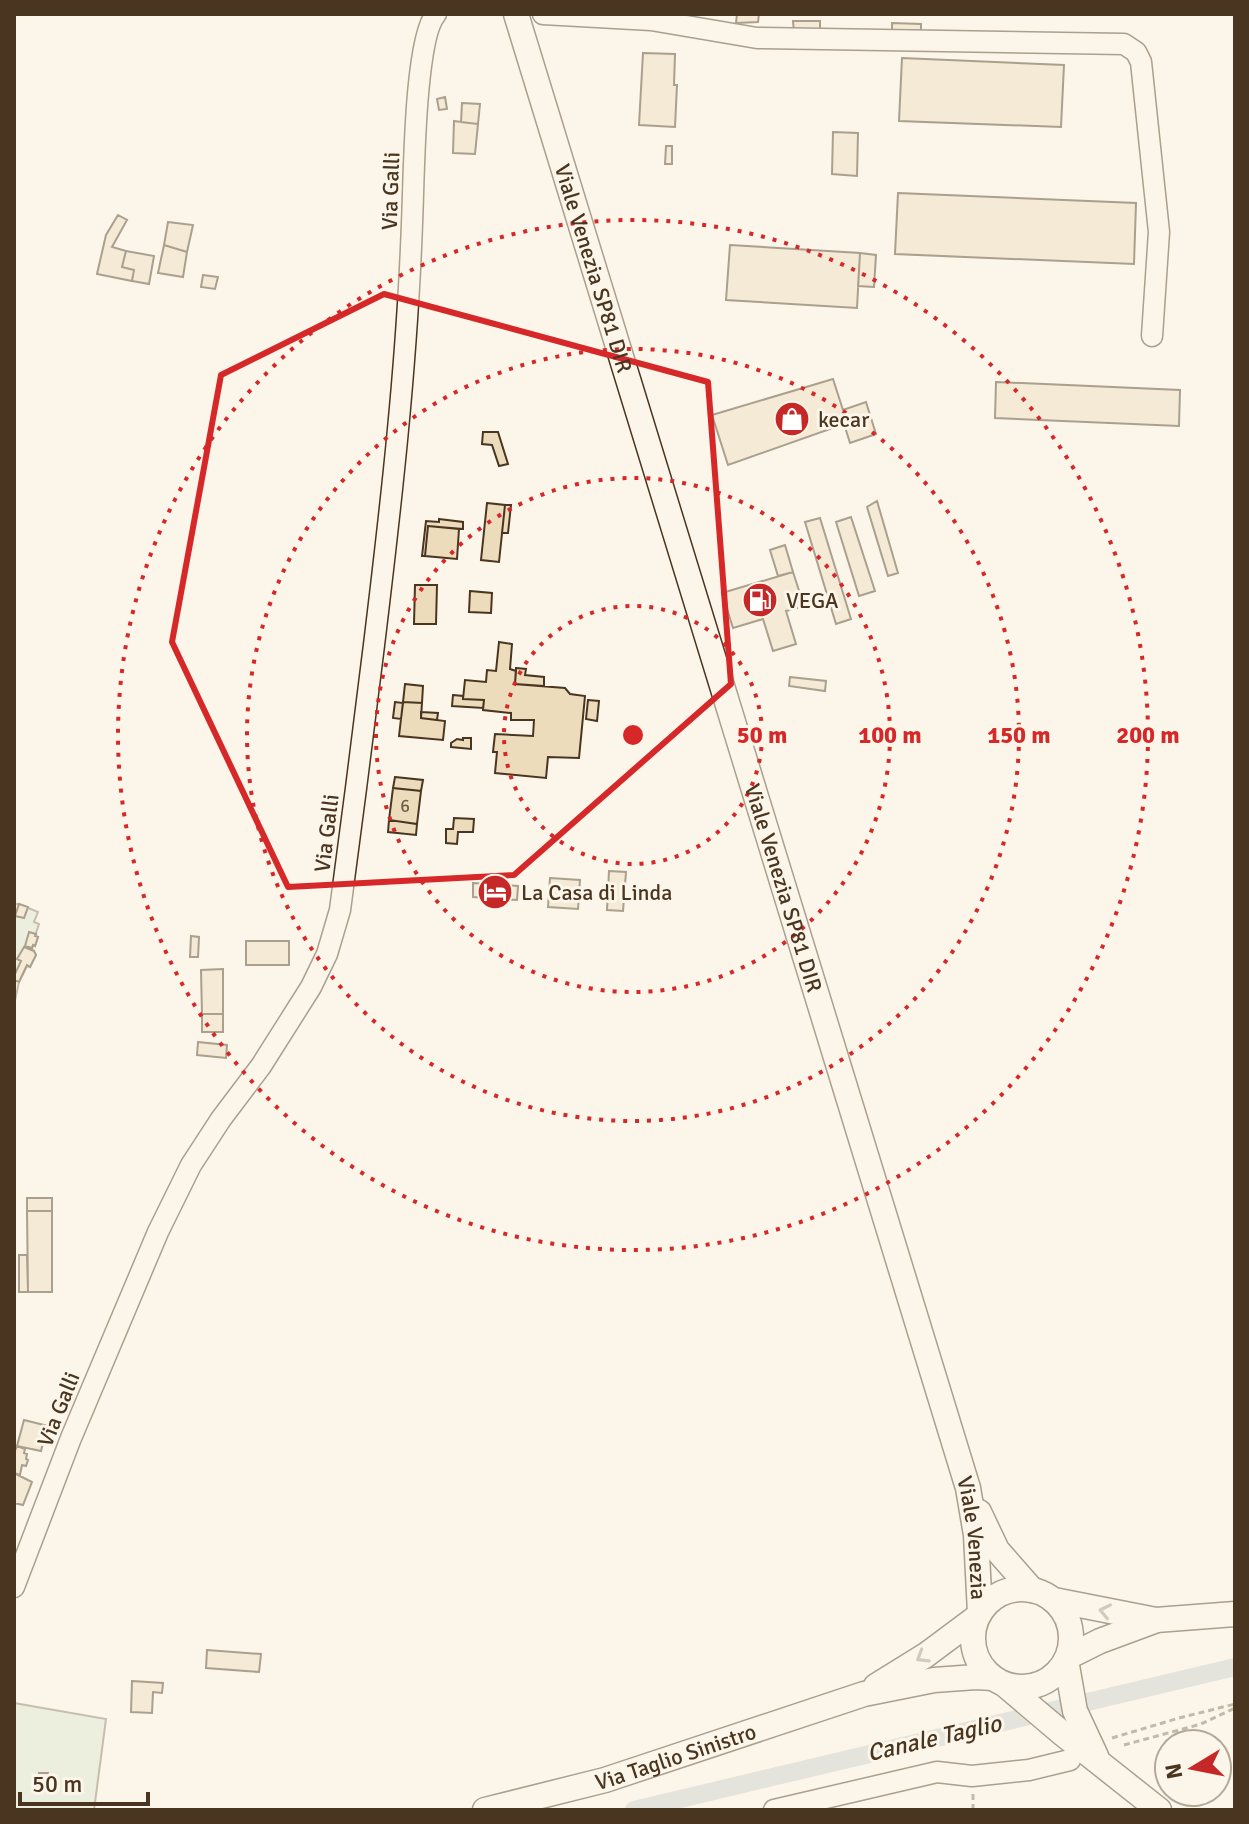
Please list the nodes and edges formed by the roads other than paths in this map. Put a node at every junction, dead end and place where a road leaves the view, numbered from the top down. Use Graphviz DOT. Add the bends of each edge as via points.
graph roads {
  1 [pos="436,14"];
  2 [pos="516,14"];
  3 [pos="543,14"];
  4 [pos="1152,336"];
  5 [pos="968,1488"];
  6 [pos="14,1587"];
  7 [pos="1043,1595"];
  8 [pos="1235,1614"];
  9 [pos="979,1615"];
  10 [pos="1156,1620"];
  11 [pos="1068,1665"];
  12 [pos="999,1681"];
  13 [pos="864,1694"];
  14 [pos="1088,1742"];
  15 [pos="1070,1760"];
  16 [pos="485,1810"];
  17 [pos="774,1810"];
  18 [pos="1159,1810"];
  1 -- 6 [label="street, Via Galli" via="426,34 418,101 410,302 395,472 340,910 311,987 191,1165 158,1232"];
  2 -- 5 [label="main road, Viale Venezia SP81 DIR"];
  3 -- 4 [label="street" via="651,20 757,38 1124,44 1141,62 1159,232"];
  5 -- 7 [label="main road, Viale Venezia" via="997,1550"];
  5 -- 9 [label="main road, Viale Venezia"];
  7 -- 9 [label="main road" via="1017,1589 1002,1593"];
  10 -- 7 [label="main road, one-way"];
  7 -- 11 [label="main road" via="1064,1612 1070,1626"];
  8 -- 10 [label="main road"];
  9 -- 12 [label="main road" via="974,1651 981,1666"];
  9 -- 13 [label="main road, Via Taglio Sinistro, one-way"];
  10 -- 11 [label="main road" via="1100,1641"];
  11 -- 12 [label="main road" via="1040,1684 1022,1688"];
  11 -- 14 [label="main road" via="1075,1711"];
  12 -- 13 [label="main road, Via Taglio Sinistro" via="934,1680"];
  12 -- 14 [label="main road"];
  13 -- 16 [label="main road, Via Taglio Sinistro" via="605,1780"];
  14 -- 18 [label="main road"];
  15 -- 17 [label="street" via="972,1776 937,1772"];
}
